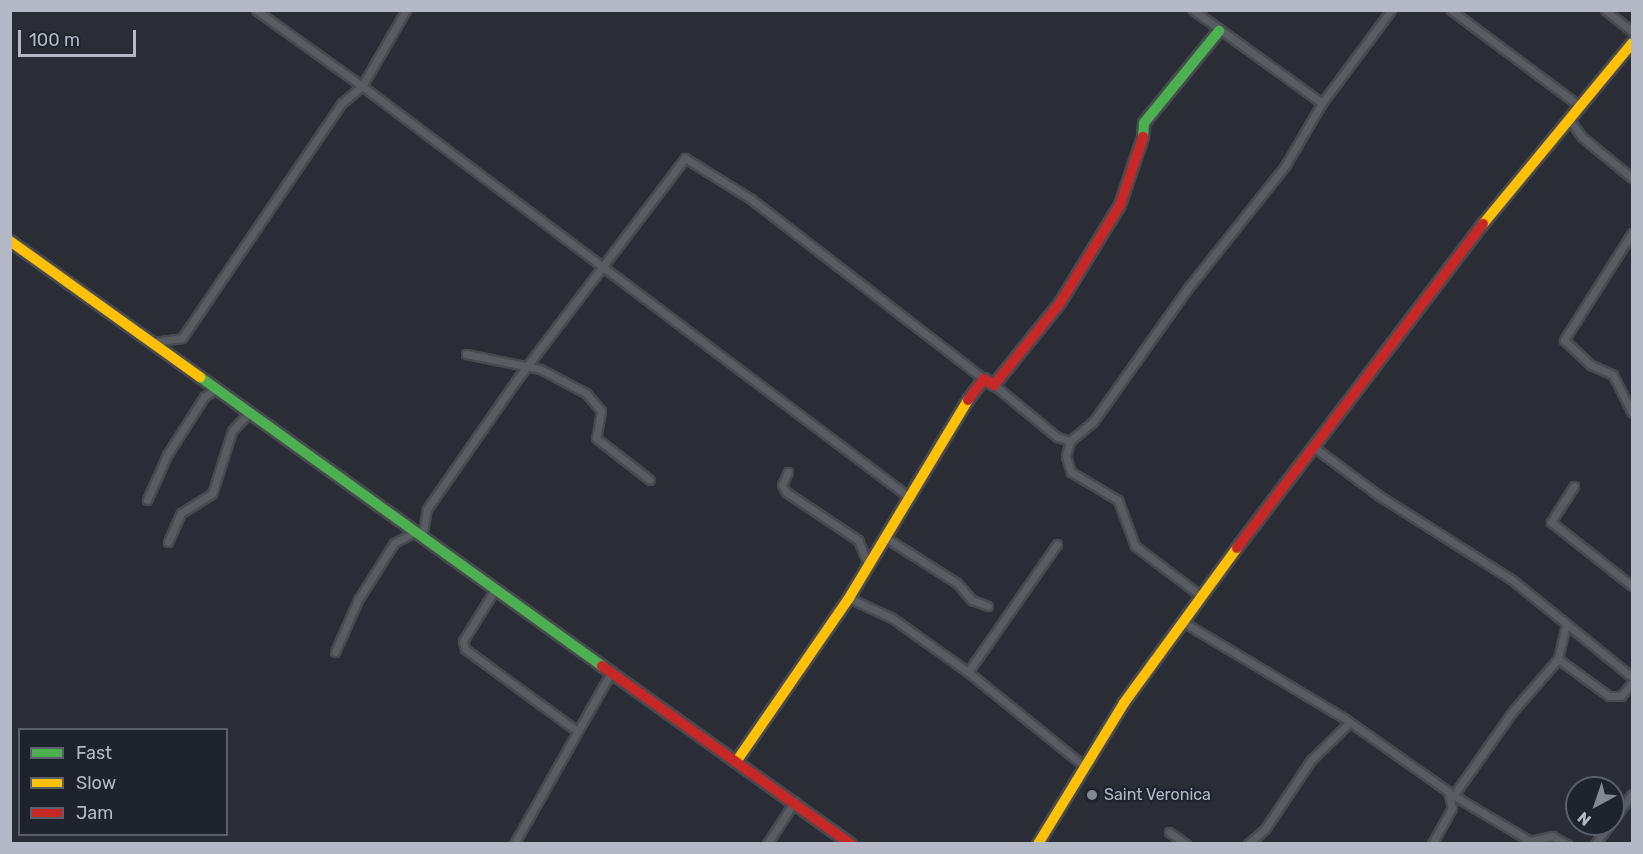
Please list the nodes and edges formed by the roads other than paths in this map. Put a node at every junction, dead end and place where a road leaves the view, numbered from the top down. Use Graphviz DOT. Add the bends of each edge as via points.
graph roads {
  1 [pos="256,10"];
  2 [pos="406,10"];
  3 [pos="1193,10"];
  4 [pos="1391,10"];
  5 [pos="1451,10"];
  6 [pos="1605,10"];
  7 [pos="1219,31"];
  8 [pos="1632,31"];
  9 [pos="1632,44"];
  10 [pos="362,86"];
  11 [pos="1322,103"];
  12 [pos="1580,106"];
  13 [pos="1569,120"];
  14 [pos="1632,178"];
  15 [pos="1632,233"];
  16 [pos="10,241"];
  17 [pos="605,267"];
  18 [pos="154,342"];
  19 [pos="466,354"];
  20 [pos="528,366"];
  21 [pos="989,382"];
  22 [pos="218,388"];
  23 [pos="250,412"];
  24 [pos="1632,413"];
  25 [pos="1070,441"];
  26 [pos="1315,448"];
  27 [pos="788,472"];
  28 [pos="650,480"];
  29 [pos="1574,486"];
  30 [pos="909,497"];
  31 [pos="147,500"];
  32 [pos="419,535"];
  33 [pos="886,538"];
  34 [pos="168,542"];
  35 [pos="1057,544"];
  36 [pos="868,564"];
  37 [pos="1632,586"];
  38 [pos="494,591"];
  39 [pos="1201,596"];
  40 [pos="849,598"];
  41 [pos="988,606"];
  42 [pos="1183,622"];
  43 [pos="1566,624"];
  44 [pos="334,652"];
  45 [pos="1558,659"];
  46 [pos="612,671"];
  47 [pos="968,672"];
  48 [pos="1632,677"];
  49 [pos="1632,683"];
  50 [pos="1350,722"];
  51 [pos="577,731"];
  52 [pos="738,759"];
  53 [pos="1083,765"];
  54 [pos="1450,793"];
  55 [pos="795,801"];
  56 [pos="1169,832"];
  57 [pos="514,843"];
  58 [pos="766,843"];
  59 [pos="851,843"];
  60 [pos="1038,843"];
  61 [pos="1186,843"];
  62 [pos="1248,843"];
  63 [pos="1432,843"];
  64 [pos="1567,843"];
  1 -- 10 [label="street"];
  2 -- 10 [label="street"];
  3 -- 7 [label="street"];
  4 -- 11 [label="street"];
  5 -- 12 [label="street"];
  6 -- 8 [label="street"];
  7 -- 11 [label="street"];
  7 -- 21 [label="street" via="1144,123 1143,147 1120,205 1060,303"];
  9 -- 12 [label="street"];
  10 -- 17 [label="street"];
  10 -- 18 [label="street" via="342,103 183,338"];
  11 -- 25 [label="street" via="1242,224 1188,288 1093,422"];
  12 -- 13 [label="street"];
  13 -- 14 [label="street" via="1582,137"];
  13 -- 26 [label="street" via="1514,182"];
  15 -- 24 [label="street" via="1564,340 1591,365 1613,375"];
  16 -- 18 [label="street"];
  17 -- 20 [label="street"];
  17 -- 21 [label="street" via="680,160 692,159"];
  17 -- 30 [label="street"];
  18 -- 22 [label="street"];
  19 -- 20 [label="street"];
  20 -- 28 [label="street" via="586,393 601,411 596,438"];
  20 -- 32 [label="street" via="427,509"];
  21 -- 25 [label="street" via="1049,432"];
  21 -- 30 [label="street" via="948,426"];
  22 -- 23 [label="street"];
  22 -- 31 [label="street" via="204,397 167,455"];
  23 -- 32 [label="street"];
  23 -- 34 [label="street" via="232,430 212,494 181,513"];
  25 -- 39 [label="street" via="1066,456 1071,472 1118,500 1136,546"];
  26 -- 39 [label="street"];
  26 -- 43 [label="street" via="1378,495 1511,579"];
  27 -- 36 [label="street" via="782,485 786,492 858,540"];
  29 -- 37 [label="street" via="1551,522"];
  30 -- 33 [label="street"];
  32 -- 38 [label="street"];
  32 -- 44 [label="street" via="394,543 358,600"];
  33 -- 36 [label="street"];
  33 -- 41 [label="street" via="957,583 972,600"];
  35 -- 47 [label="street"];
  36 -- 40 [label="street"];
  38 -- 46 [label="street"];
  38 -- 51 [label="street" via="463,641 465,649"];
  39 -- 42 [label="street"];
  40 -- 47 [label="street" via="876,608"];
  40 -- 52 [label="street"];
  42 -- 50 [label="street"];
  42 -- 53 [label="street"];
  43 -- 45 [label="street"];
  43 -- 48 [label="street"];
  45 -- 49 [label="street" via="1609,696 1621,696"];
  45 -- 54 [label="street"];
  46 -- 51 [label="street"];
  46 -- 52 [label="street"];
  47 -- 53 [label="street"];
  50 -- 54 [label="street"];
  50 -- 62 [label="street" via="1318,752 1265,829"];
  51 -- 57 [label="street"];
  52 -- 55 [label="street"];
  53 -- 60 [label="street"];
  54 -- 63 [label="street" via="1452,808"];
  54 -- 64 [label="street" via="1530,841 1552,836"];
  55 -- 58 [label="street"];
  55 -- 59 [label="street"];
  56 -- 61 [label="street"];
}
